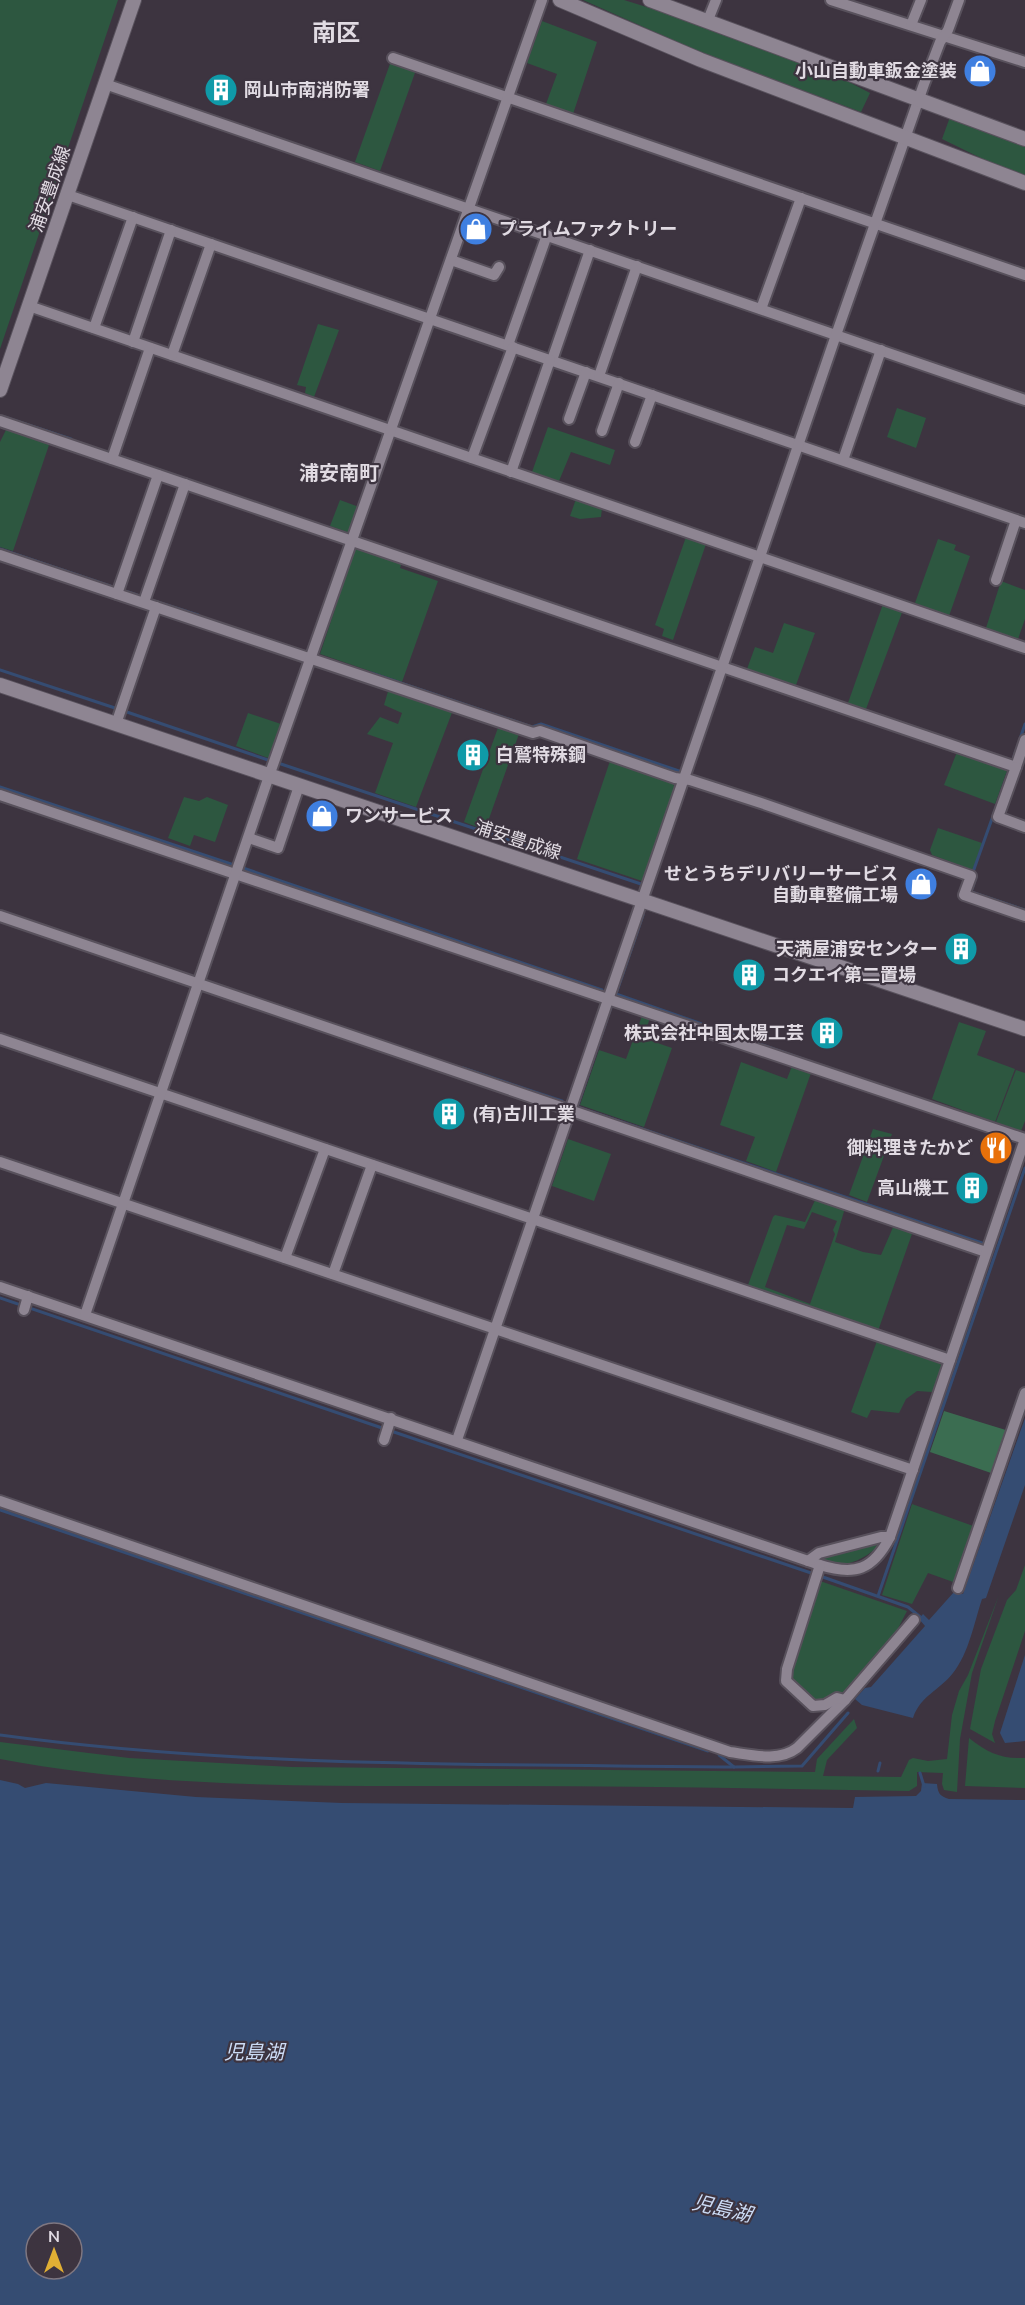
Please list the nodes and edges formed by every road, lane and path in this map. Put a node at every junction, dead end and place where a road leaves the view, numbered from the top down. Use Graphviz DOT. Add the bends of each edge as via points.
graph roads {
  1 [pos="134,0"];
  2 [pos="542,0"];
  3 [pos="560,0"];
  4 [pos="650,0"];
  5 [pos="716,0"];
  6 [pos="921,0"];
  7 [pos="959,0"];
  8 [pos="839,1"];
  9 [pos="708,20"];
  10 [pos="911,25"];
  11 [pos="944,35"];
  12 [pos="393,58"];
  13 [pos="1025,62"];
  14 [pos="105,84"];
  15 [pos="507,98"];
  16 [pos="919,99"];
  17 [pos="905,138"];
  18 [pos="1025,139"];
  19 [pos="1025,183"];
  20 [pos="68,195"];
  21 [pos="801,198"];
  22 [pos="468,208"];
  23 [pos="133,217"];
  24 [pos="875,224"];
  25 [pos="171,230"];
  26 [pos="547,235"];
  27 [pos="211,243"];
  28 [pos="590,250"];
  29 [pos="451,260"];
  30 [pos="637,266"];
  31 [pos="499,267"];
  32 [pos="1025,275"];
  33 [pos="29,306"];
  34 [pos="762,307"];
  35 [pos="430,319"];
  36 [pos="94,328"];
  37 [pos="836,335"];
  38 [pos="133,342"];
  39 [pos="510,344"];
  40 [pos="150,348"];
  41 [pos="881,350"];
  42 [pos="172,355"];
  43 [pos="552,358"];
  44 [pos="586,372"];
  45 [pos="599,374"];
  46 [pos="619,383"];
  47 [pos="0,390"];
  48 [pos="652,395"];
  49 [pos="1025,400"];
  50 [pos="569,419"];
  51 [pos="0,421"];
  52 [pos="391,431"];
  53 [pos="602,431"];
  54 [pos="635,442"];
  55 [pos="799,445"];
  56 [pos="473,456"];
  57 [pos="844,458"];
  58 [pos="112,459"];
  59 [pos="512,469"];
  60 [pos="158,475"];
  61 [pos="185,484"];
  62 [pos="1020,521"];
  63 [pos="352,540"];
  64 [pos="0,555"];
  65 [pos="761,557"];
  66 [pos="996,580"];
  67 [pos="117,594"];
  68 [pos="144,603"];
  69 [pos="156,607"];
  70 [pos="1025,648"];
  71 [pos="311,658"];
  72 [pos="723,668"];
  73 [pos="0,685"];
  74 [pos="119,715"];
  75 [pos="1025,740"];
  76 [pos="1016,767"];
  77 [pos="269,776"];
  78 [pos="684,779"];
  79 [pos="299,786"];
  80 [pos="0,795"];
  81 [pos="1025,827"];
  82 [pos="249,838"];
  83 [pos="237,873"];
  84 [pos="642,900"];
  85 [pos="0,916"];
  86 [pos="1025,916"];
  87 [pos="198,984"];
  88 [pos="607,998"];
  89 [pos="1025,1029"];
  90 [pos="0,1039"];
  91 [pos="161,1093"];
  92 [pos="570,1109"];
  93 [pos="1025,1139"];
  94 [pos="325,1149"];
  95 [pos="0,1162"];
  96 [pos="372,1165"];
  97 [pos="123,1204"];
  98 [pos="532,1219"];
  99 [pos="986,1252"];
  100 [pos="285,1258"];
  101 [pos="333,1275"];
  102 [pos="0,1287"];
  103 [pos="85,1315"];
  104 [pos="495,1329"];
  105 [pos="950,1360"];
  106 [pos="1025,1394"];
  107 [pos="457,1440"];
  108 [pos="913,1470"];
  109 [pos="0,1501"];
  110 [pos="890,1537"];
  111 [pos="808,1561"];
  112 [pos="818,1571"];
  113 [pos="958,1588"];
  114 [pos="914,1620"];
  115 [pos="845,1700"];
  1 -- 14 [label="main road, 浦安豊成線"];
  2 -- 15 [label="street"];
  3 -- 17 [label="main road" via="701,60"];
  4 -- 9 [label="main road"];
  5 -- 9 [label="street"];
  6 -- 10 [label="street"];
  7 -- 11 [label="street"];
  8 -- 10 [label="street"];
  9 -- 16 [label="main road"];
  10 -- 11 [label="street"];
  11 -- 13 [label="street"];
  11 -- 16 [label="street"];
  12 -- 15 [label="street"];
  14 -- 20 [label="main road, 浦安豊成線"];
  14 -- 22 [label="street"];
  15 -- 21 [label="street"];
  15 -- 22 [label="street"];
  16 -- 17 [label="street"];
  16 -- 18 [label="main road"];
  17 -- 19 [label="main road"];
  17 -- 24 [label="street"];
  20 -- 23 [label="street"];
  20 -- 33 [label="main road, 浦安豊成線"];
  21 -- 24 [label="street"];
  21 -- 34 [label="street"];
  22 -- 26 [label="street"];
  22 -- 29 [label="street"];
  23 -- 25 [label="street"];
  23 -- 36 [label="street"];
  24 -- 32 [label="street"];
  24 -- 37 [label="street"];
  25 -- 27 [label="street"];
  25 -- 38 [label="street"];
  26 -- 28 [label="street"];
  26 -- 39 [label="street"];
  27 -- 35 [label="street"];
  27 -- 42 [label="street"];
  28 -- 30 [label="street"];
  28 -- 43 [label="street"];
  29 -- 31 [label="street" via="494,275"];
  29 -- 35 [label="street"];
  30 -- 34 [label="street"];
  30 -- 45 [label="street"];
  33 -- 36 [label="street"];
  33 -- 47 [label="main road, 浦安豊成線"];
  34 -- 37 [label="street"];
  35 -- 39 [label="street"];
  35 -- 52 [label="street"];
  36 -- 38 [label="street"];
  37 -- 41 [label="street"];
  37 -- 55 [label="street"];
  38 -- 40 [label="street"];
  39 -- 43 [label="street"];
  39 -- 56 [label="street"];
  40 -- 42 [label="street"];
  40 -- 58 [label="street"];
  41 -- 49 [label="street"];
  41 -- 57 [label="street"];
  42 -- 52 [label="street"];
  43 -- 44 [label="street"];
  43 -- 59 [label="street"];
  44 -- 45 [label="street"];
  44 -- 50 [label="street"];
  45 -- 46 [label="street"];
  46 -- 48 [label="street"];
  46 -- 53 [label="street"];
  48 -- 54 [label="street"];
  48 -- 55 [label="street"];
  51 -- 58 [label="street"];
  52 -- 56 [label="street"];
  52 -- 63 [label="street"];
  55 -- 57 [label="street"];
  55 -- 65 [label="street"];
  56 -- 59 [label="street"];
  57 -- 62 [label="street"];
  58 -- 60 [label="street"];
  59 -- 65 [label="street"];
  60 -- 61 [label="street"];
  60 -- 67 [label="street"];
  61 -- 63 [label="street"];
  61 -- 68 [label="street"];
  62 -- 66 [label="street"];
  63 -- 71 [label="street"];
  63 -- 72 [label="street"];
  64 -- 67 [label="street"];
  65 -- 70 [label="street"];
  65 -- 72 [label="street"];
  67 -- 68 [label="street"];
  68 -- 69 [label="street"];
  69 -- 71 [label="street"];
  69 -- 74 [label="street"];
  71 -- 77 [label="street"];
  71 -- 78 [label="street"];
  72 -- 76 [label="street"];
  72 -- 78 [label="street"];
  73 -- 74 [label="main road, 浦安豊成線"];
  74 -- 77 [label="main road, 浦安豊成線"];
  75 -- 76 [label="street"];
  76 -- 81 [label="street" via="998,818"];
  77 -- 79 [label="main road, 浦安豊成線"];
  77 -- 82 [label="street"];
  78 -- 84 [label="street"];
  78 -- 86 [label="street" via="971,876 964,895"];
  79 -- 82 [label="street" via="278,848"];
  79 -- 84 [label="main road, 浦安豊成線"];
  80 -- 83 [label="street"];
  82 -- 83 [label="street"];
  83 -- 87 [label="street"];
  83 -- 88 [label="street"];
  84 -- 88 [label="street"];
  84 -- 89 [label="main road, 浦安豊成線"];
  85 -- 87 [label="street"];
  87 -- 91 [label="street"];
  87 -- 92 [label="street"];
  88 -- 92 [label="street"];
  88 -- 93 [label="street"];
  90 -- 91 [label="street"];
  91 -- 94 [label="street"];
  91 -- 97 [label="street"];
  92 -- 98 [label="street"];
  92 -- 99 [label="street"];
  93 -- 99 [label="street"];
  94 -- 96 [label="street"];
  94 -- 100 [label="street"];
  95 -- 97 [label="street"];
  96 -- 98 [label="street"];
  96 -- 101 [label="street"];
  97 -- 100 [label="street"];
  97 -- 103 [label="street"];
  98 -- 104 [label="street"];
  98 -- 105 [label="street"];
  99 -- 105 [label="street"];
  100 -- 101 [label="street"];
  101 -- 104 [label="street"];
  102 -- 103 [label="street" via="26,1302"];
  103 -- 107 [label="street" via="388,1429"];
  104 -- 107 [label="street"];
  104 -- 108 [label="street"];
  105 -- 108 [label="street"];
  106 -- 113 [label="street"];
  107 -- 111 [label="street"];
  108 -- 110 [label="street"];
  109 -- 115 [label="street" via="730,1752 778,1757 789,1754"];
  110 -- 111 [label="street" via="819,1553"];
  110 -- 112 [label="street" via="881,1554 868,1565 853,1570"];
  111 -- 112 [label="street"];
  112 -- 115 [label="street" via="786,1681 813,1706 837,1698"];
  114 -- 115 [label="street"];
}
